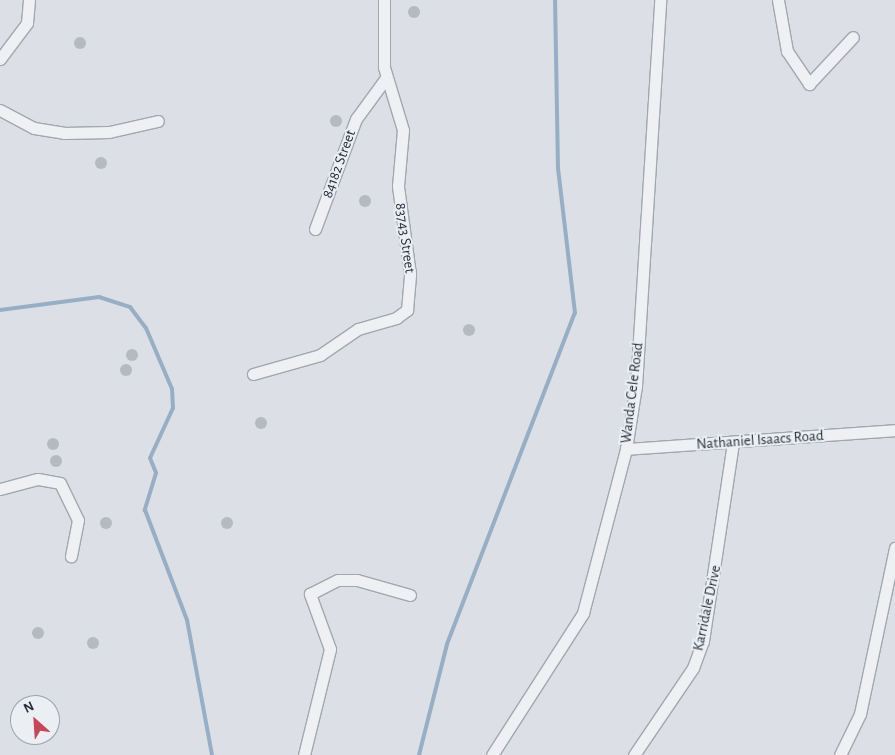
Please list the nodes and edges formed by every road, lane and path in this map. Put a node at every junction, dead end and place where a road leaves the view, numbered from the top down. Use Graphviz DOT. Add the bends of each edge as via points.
graph roads {
  1 [pos="29,0"];
  2 [pos="384,0"];
  3 [pos="660,0"];
  4 [pos="778,0"];
  5 [pos="852,37"];
  6 [pos="0,59"];
  7 [pos="386,78"];
  8 [pos="0,110"];
  9 [pos="158,122"];
  10 [pos="315,229"];
  11 [pos="253,374"];
  12 [pos="895,430"];
  13 [pos="733,442"];
  14 [pos="626,450"];
  15 [pos="0,489"];
  16 [pos="895,548"];
  17 [pos="71,556"];
  18 [pos="410,595"];
  19 [pos="304,755"];
  20 [pos="492,755"];
  21 [pos="634,755"];
  22 [pos="840,755"];
  1 -- 6 [label="street" via="27,23"];
  2 -- 7 [label="street, 83743 Street"];
  3 -- 14 [label="street, Wanda Cele Road" via="636,386"];
  4 -- 5 [label="street" via="787,51 809,84 822,75"];
  7 -- 10 [label="street, 84182 Street" via="356,119"];
  7 -- 11 [label="street, 83743 Street" via="403,130 398,186 410,274 407,310 396,318 358,329 320,355"];
  8 -- 9 [label="street" via="34,128 64,133 108,132"];
  12 -- 13 [label="street, Nathaniel Isaacs Road"];
  13 -- 14 [label="street, Nathaniel Isaacs Road"];
  13 -- 21 [label="street, Karridale Drive" via="703,640 692,668"];
  14 -- 20 [label="street, Wanda Cele Road" via="604,546 583,613"];
  15 -- 17 [label="street" via="38,480 60,483 78,520"];
  16 -- 22 [label="street" via="860,714"];
  18 -- 19 [label="street" via="357,580 338,580 310,594 330,649"];
}
